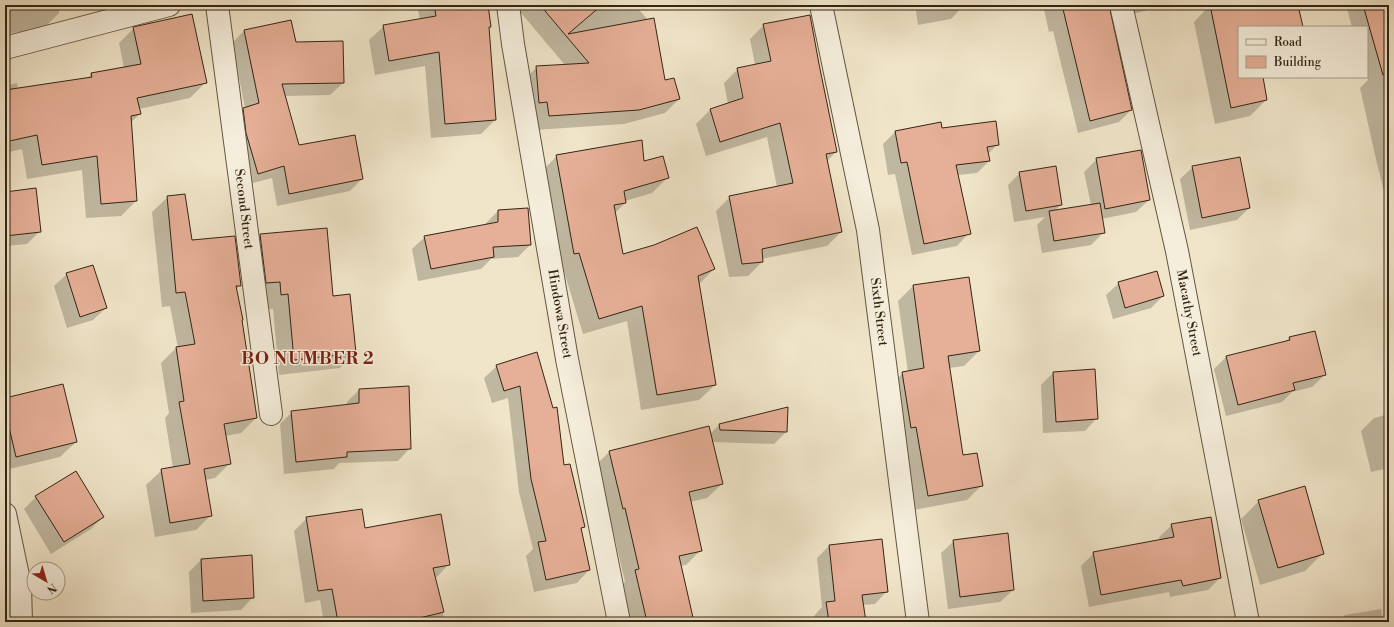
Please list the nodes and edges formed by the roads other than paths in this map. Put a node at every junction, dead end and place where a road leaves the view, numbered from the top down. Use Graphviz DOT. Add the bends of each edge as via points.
graph roads {
  1 [pos="169,5"];
  2 [pos="217,5"];
  3 [pos="508,5"];
  4 [pos="821,5"];
  5 [pos="1121,5"];
  6 [pos="5,48"];
  7 [pos="271,414"];
  8 [pos="5,514"];
  9 [pos="21,622"];
  10 [pos="619,622"];
  11 [pos="918,622"];
  12 [pos="1248,622"];
  1 -- 6 [label="street"];
  2 -- 7 [label="street, Second Street"];
  3 -- 10 [label="street, Hindowa Street" via="567,360"];
  4 -- 11 [label="street, Sixth Street" via="868,230"];
  5 -- 12 [label="street, Macathy Street" via="1177,251"];
  8 -- 9 [label="street" via="20,585"];
}
